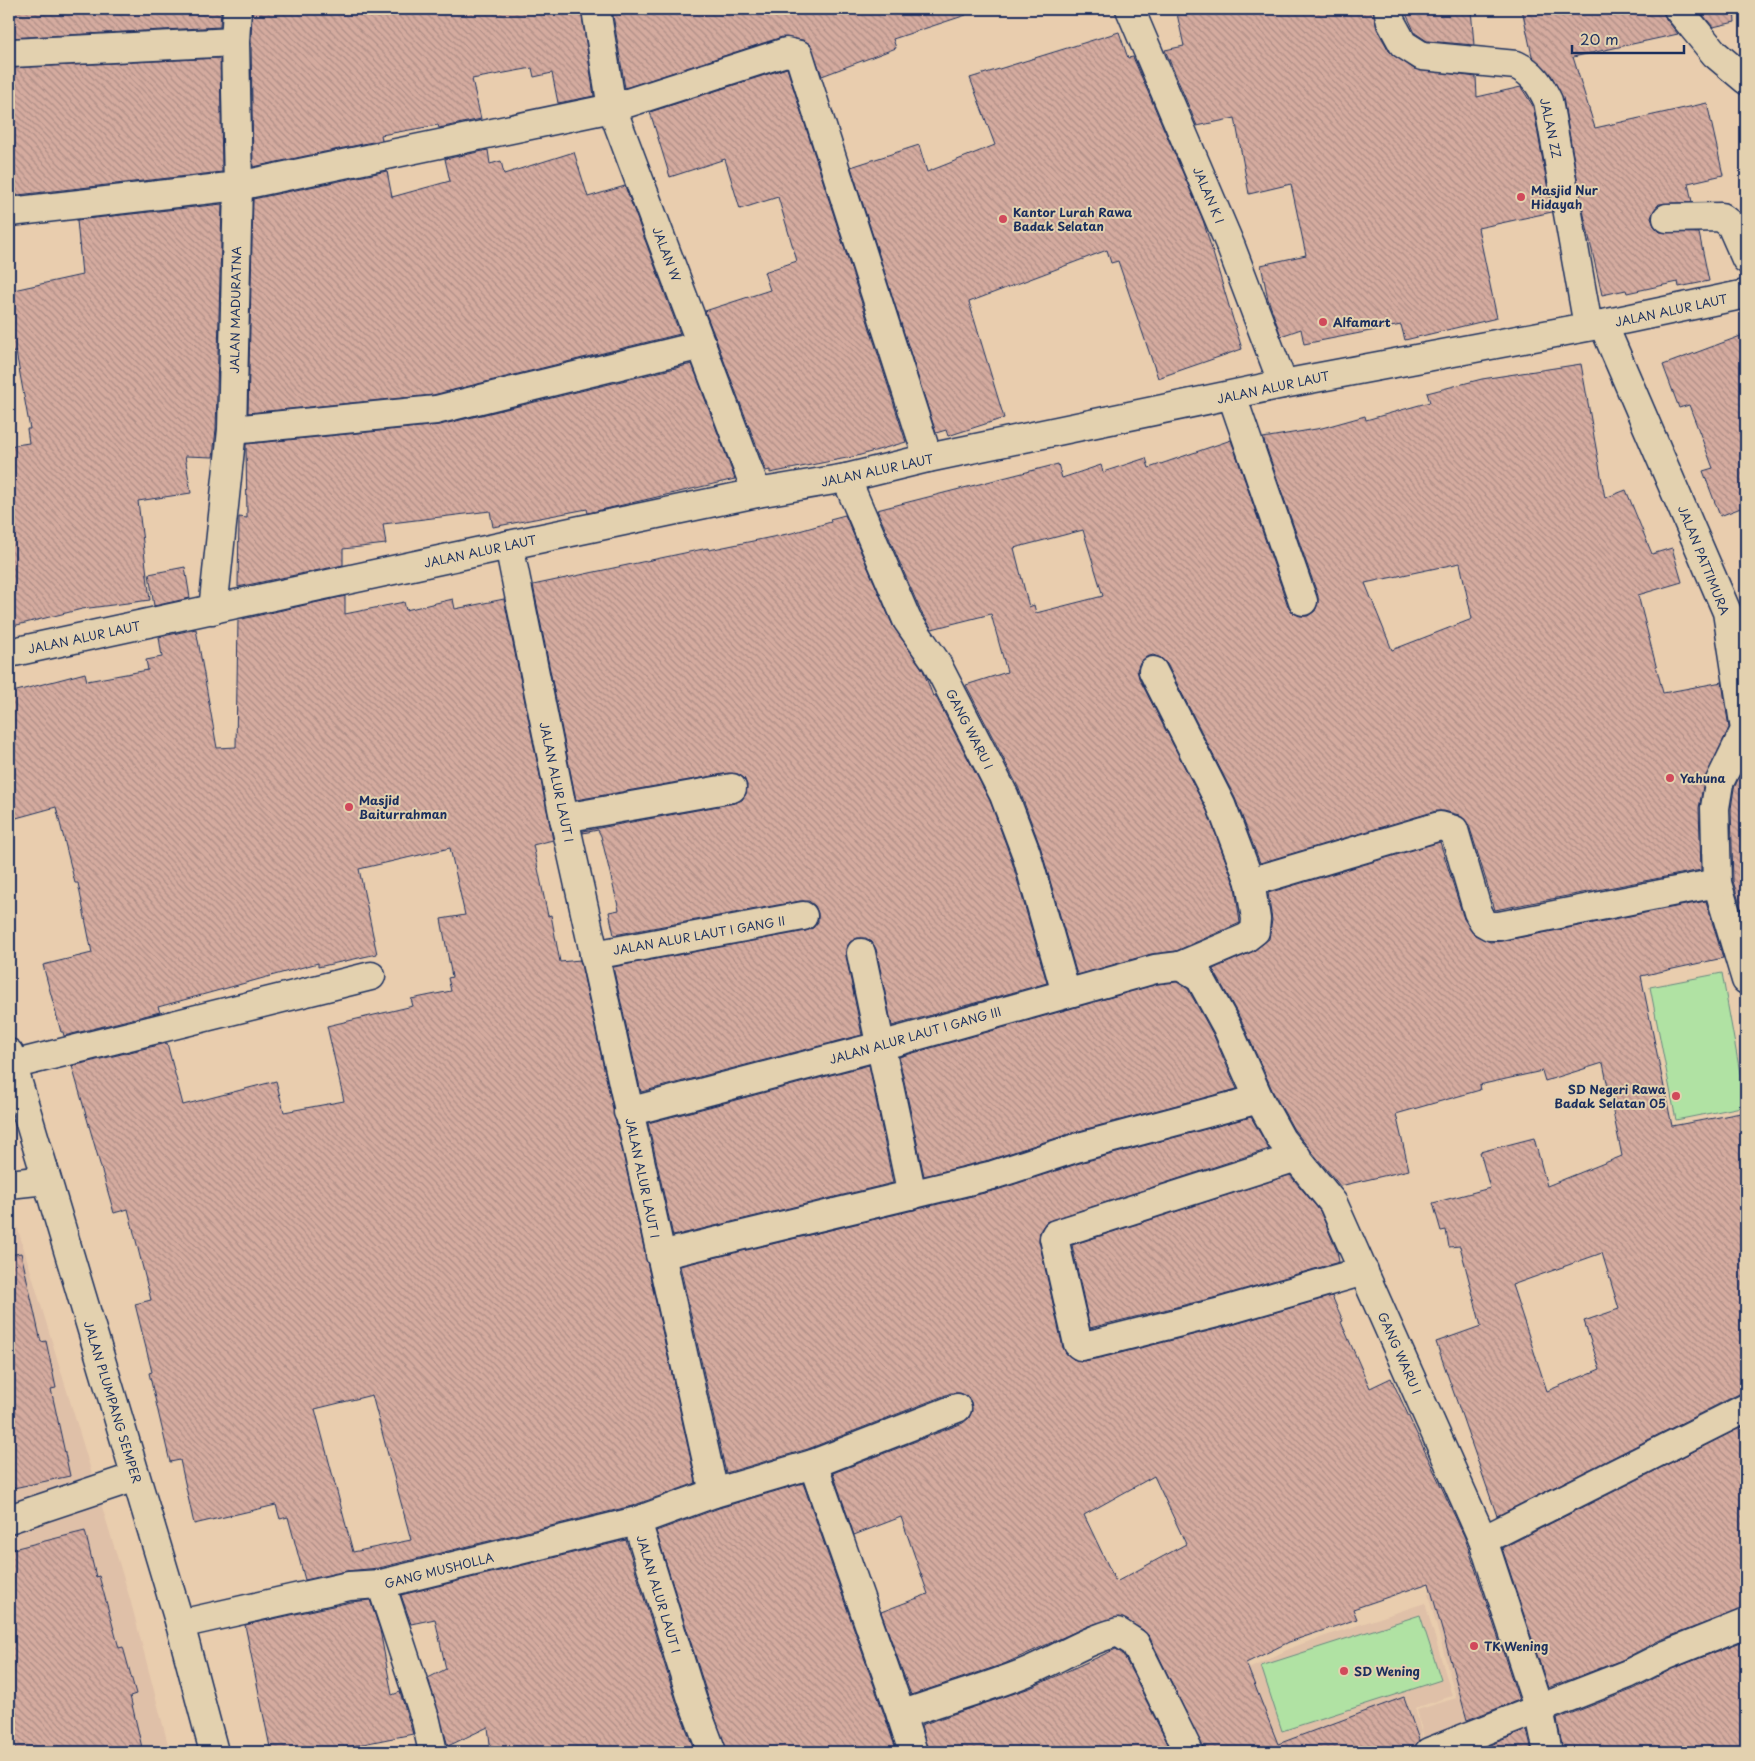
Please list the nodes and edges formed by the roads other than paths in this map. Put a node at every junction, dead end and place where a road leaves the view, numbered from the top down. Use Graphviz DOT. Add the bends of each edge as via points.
graph roads {
  1 [pos="237,9"];
  2 [pos="596,9"];
  3 [pos="1130,9"];
  4 [pos="1388,9"];
  5 [pos="1678,9"];
  6 [pos="235,42"];
  7 [pos="11,53"];
  8 [pos="1746,80"];
  9 [pos="612,108"];
  10 [pos="238,186"];
  11 [pos="10,212"];
  12 [pos="1667,218"];
  13 [pos="1746,259"];
  14 [pos="1746,294"];
  15 [pos="1596,325"];
  16 [pos="702,344"];
  17 [pos="1283,384"];
  18 [pos="1232,396"];
  19 [pos="232,430"];
  20 [pos="928,458"];
  21 [pos="846,478"];
  22 [pos="757,493"];
  23 [pos="509,545"];
  24 [pos="1303,601"];
  25 [pos="212,610"];
  26 [pos="9,653"];
  27 [pos="1153,672"];
  28 [pos="1746,730"];
  29 [pos="732,788"];
  30 [pos="564,818"];
  31 [pos="1250,882"];
  32 [pos="1717,883"];
  33 [pos="803,916"];
  34 [pos="861,953"];
  35 [pos="594,955"];
  36 [pos="1190,972"];
  37 [pos="371,976"];
  38 [pos="1746,980"];
  39 [pos="1066,993"];
  40 [pos="880,1046"];
  41 [pos="11,1059"];
  42 [pos="1259,1099"];
  43 [pos="628,1112"];
  44 [pos="1297,1157"];
  45 [pos="46,1180"];
  46 [pos="9,1184"];
  47 [pos="912,1195"];
  48 [pos="660,1255"];
  49 [pos="1364,1271"];
  50 [pos="957,1408"];
  51 [pos="1746,1408"];
  52 [pos="813,1464"];
  53 [pos="135,1477"];
  54 [pos="714,1493"];
  55 [pos="9,1519"];
  56 [pos="637,1521"];
  57 [pos="1482,1540"];
  58 [pos="381,1584"];
  59 [pos="1746,1623"];
  60 [pos="180,1624"];
  61 [pos="1539,1710"];
  62 [pos="901,1715"];
  63 [pos="214,1752"];
  64 [pos="433,1752"];
  65 [pos="712,1752"];
  66 [pos="912,1752"];
  67 [pos="1190,1752"];
  68 [pos="1429,1752"];
  69 [pos="1548,1752"];
  1 -- 6 [label="street, JALAN MADURATNA"];
  2 -- 9 [label="street, JALAN W"];
  3 -- 17 [label="street, JALAN K I" via="1231,247"];
  4 -- 15 [label="street, JALAN ZZ" via="1403,44 1422,56 1516,65 1530,72 1541,86 1548,101"];
  5 -- 8 [label="street" via="1715,54"];
  6 -- 7 [label="street"];
  6 -- 10 [label="street, JALAN MADURATNA"];
  9 -- 10 [label="street"];
  9 -- 16 [label="street, JALAN W"];
  9 -- 20 [label="street" via="771,56 786,52 799,55"];
  10 -- 11 [label="street"];
  10 -- 19 [label="street, JALAN MADURATNA"];
  12 -- 13 [label="street" via="1721,217 1730,225"];
  14 -- 15 [label="street, JALAN ALUR LAUT"];
  15 -- 17 [label="street, JALAN ALUR LAUT"];
  15 -- 28 [label="street, JALAN PATTIMURA" via="1727,612"];
  16 -- 19 [label="street" via="436,410"];
  16 -- 22 [label="street, JALAN W"];
  17 -- 18 [label="street, JALAN ALUR LAUT"];
  18 -- 20 [label="street, JALAN ALUR LAUT"];
  18 -- 24 [label="street"];
  19 -- 25 [label="street, JALAN MADURATNA"];
  20 -- 21 [label="street, JALAN ALUR LAUT"];
  21 -- 22 [label="street, JALAN ALUR LAUT"];
  21 -- 39 [label="street, GANG WARU I" via="907,620 936,662 1004,795 1026,853"];
  22 -- 23 [label="street, JALAN ALUR LAUT"];
  23 -- 25 [label="street, JALAN ALUR LAUT"];
  23 -- 30 [label="street, JALAN ALUR LAUT I"];
  25 -- 26 [label="street, JALAN ALUR LAUT"];
  27 -- 31 [label="street" via="1221,806"];
  28 -- 32 [label="street, JALAN PATTIMURA" via="1718,783 1715,808"];
  29 -- 30 [label="street"];
  30 -- 35 [label="street, JALAN ALUR LAUT I"];
  31 -- 32 [label="street" via="1440,826 1454,830 1478,912 1483,922 1490,926"];
  31 -- 36 [label="street, JALAN ALUR LAUT I GANG III" via="1255,931"];
  32 -- 38 [label="street, JALAN PATTIMURA"];
  33 -- 35 [label="street, JALAN ALUR LAUT I GANG II"];
  34 -- 40 [label="street"];
  35 -- 43 [label="street, JALAN ALUR LAUT I"];
  36 -- 39 [label="street, JALAN ALUR LAUT I GANG III" via="1155,969"];
  36 -- 42 [label="street, GANG WARU I" via="1227,1027"];
  37 -- 41 [label="street"];
  39 -- 40 [label="street, JALAN ALUR LAUT I GANG III"];
  40 -- 43 [label="street, JALAN ALUR LAUT I GANG III"];
  40 -- 47 [label="street"];
  41 -- 45 [label="street, JALAN PLUMPANG SEMPER"];
  42 -- 44 [label="street, GANG WARU I" via="1281,1139"];
  42 -- 47 [label="street"];
  43 -- 48 [label="street, JALAN ALUR LAUT I"];
  44 -- 49 [label="street, GANG WARU I" via="1333,1203"];
  44 -- 49 [label="street" via="1056,1234 1054,1238 1078,1344 1097,1343 1221,1312"];
  45 -- 46 [label="street"];
  45 -- 53 [label="street, JALAN PLUMPANG SEMPER"];
  47 -- 48 [label="street"];
  48 -- 54 [label="street, JALAN ALUR LAUT I"];
  49 -- 57 [label="street, GANG WARU I"];
  50 -- 52 [label="street"];
  51 -- 57 [label="street"];
  52 -- 54 [label="street"];
  52 -- 62 [label="street"];
  53 -- 55 [label="street"];
  53 -- 60 [label="street, JALAN PLUMPANG SEMPER"];
  54 -- 56 [label="street, JALAN ALUR LAUT I"];
  56 -- 58 [label="street, GANG MUSHOLLA"];
  56 -- 65 [label="street, JALAN ALUR LAUT I" via="692,1699"];
  57 -- 61 [label="street, GANG WARU I"];
  58 -- 60 [label="street, GANG MUSHOLLA" via="349,1586"];
  58 -- 64 [label="street"];
  59 -- 61 [label="street"];
  60 -- 63 [label="street, JALAN PLUMPANG SEMPER"];
  61 -- 68 [label="street"];
  61 -- 69 [label="street, GANG WARU I"];
  62 -- 66 [label="street"];
  62 -- 67 [label="street" via="1006,1680 1096,1638 1118,1632 1135,1643"];
}
